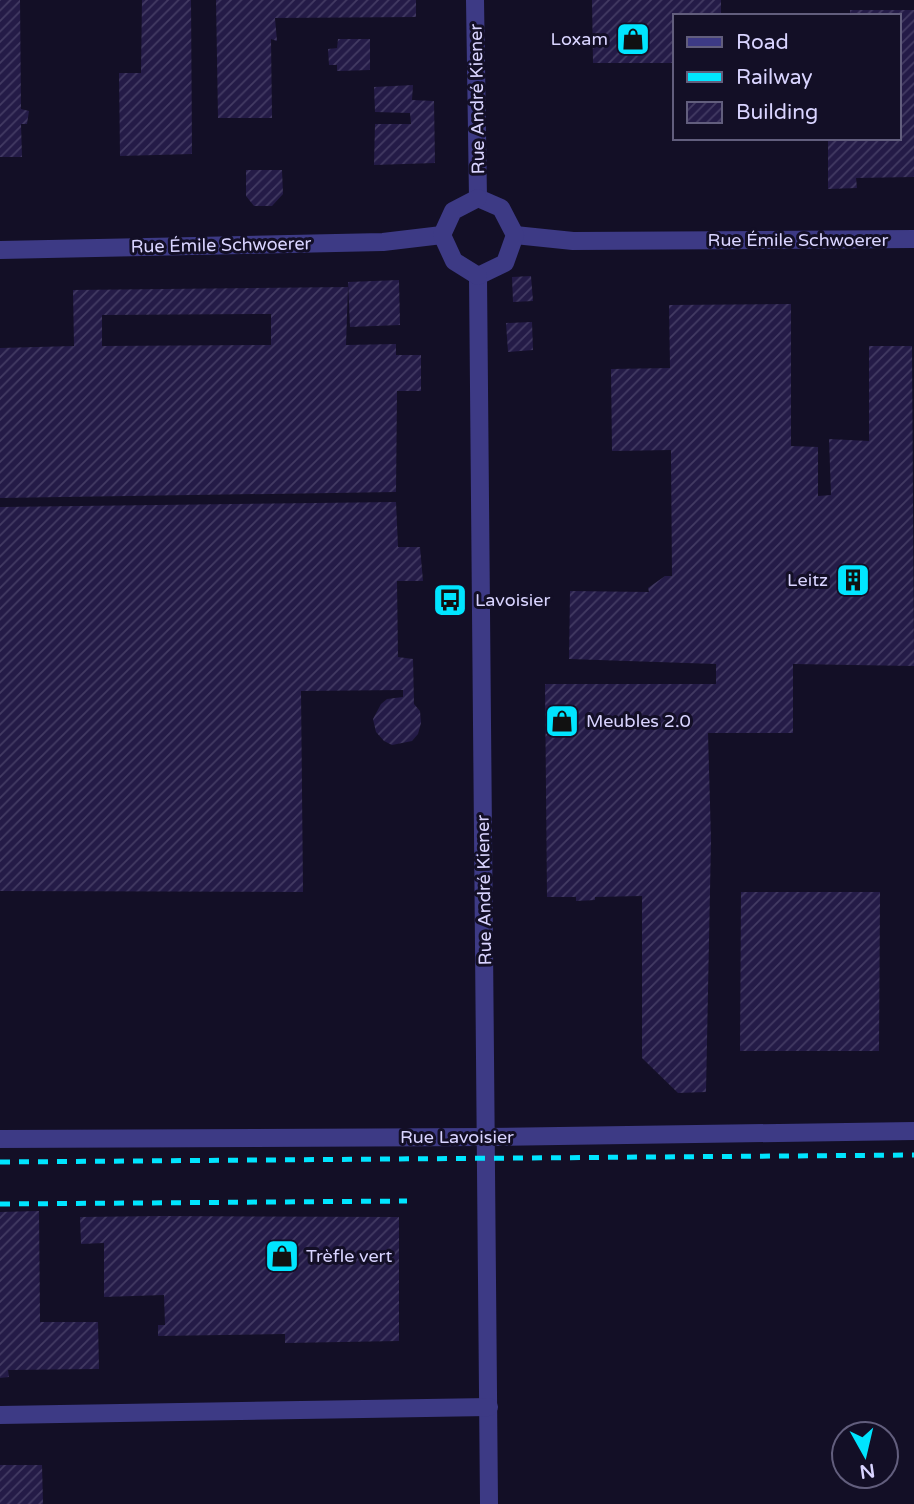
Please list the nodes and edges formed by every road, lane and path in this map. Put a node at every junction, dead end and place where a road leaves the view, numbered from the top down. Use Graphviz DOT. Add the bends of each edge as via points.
graph roads {
  1 [pos="475,0"];
  2 [pos="478,198"];
  3 [pos="442,235"];
  4 [pos="515,235"];
  5 [pos="914,239"];
  6 [pos="0,250"];
  7 [pos="478,276"];
  8 [pos="914,1131"];
  9 [pos="486,1137"];
  10 [pos="0,1139"];
  11 [pos="489,1407"];
  12 [pos="0,1415"];
  13 [pos="489,1504"];
  1 -- 2 [label="street, Rue André Kiener"];
  2 -- 3 [label="street" via="453,211"];
  2 -- 4 [label="street" via="500,208"];
  3 -- 6 [label="street, Rue Émile Schwoerer" via="383,242"];
  3 -- 7 [label="street" via="454,261"];
  4 -- 5 [label="street, Rue Émile Schwoerer" via="573,241"];
  4 -- 7 [label="street" via="505,263"];
  7 -- 9 [label="street, Rue André Kiener"];
  8 -- 9 [label="street, Rue Lavoisier"];
  9 -- 10 [label="street, Rue Lavoisier"];
  9 -- 11 [label="street, Rue André Kiener"];
  11 -- 12 [label="street"];
  11 -- 13 [label="street, Rue André Kiener"];
}
